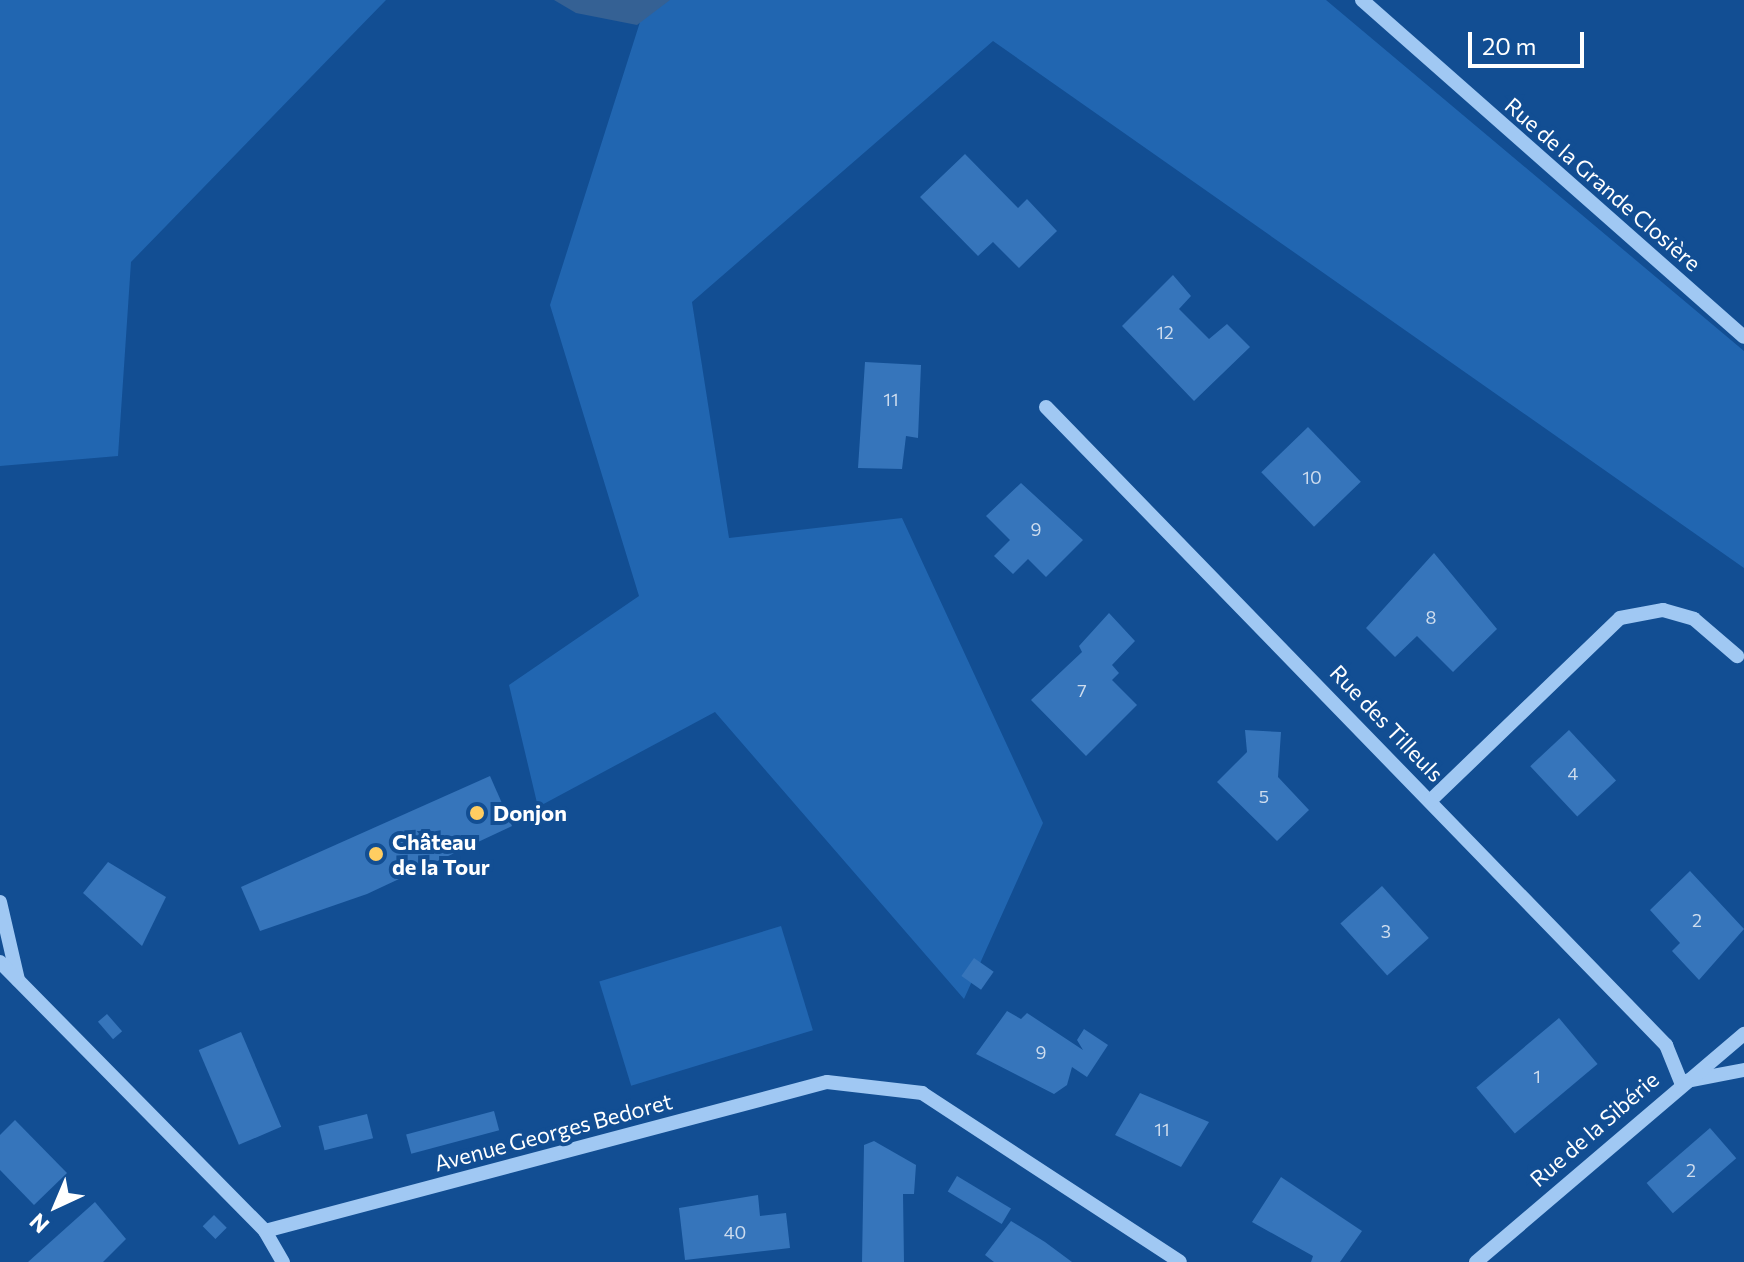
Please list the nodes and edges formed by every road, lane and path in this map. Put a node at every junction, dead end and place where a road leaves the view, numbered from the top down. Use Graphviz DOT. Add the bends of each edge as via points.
graph roads {
  1 [pos="1362,0"];
  2 [pos="1744,337"];
  3 [pos="1046,407"];
  4 [pos="1737,656"];
  5 [pos="1431,800"];
  6 [pos="0,902"];
  7 [pos="0,962"];
  8 [pos="19,982"];
  9 [pos="1744,1034"];
  10 [pos="1744,1070"];
  11 [pos="1681,1082"];
  12 [pos="265,1231"];
  13 [pos="283,1262"];
  14 [pos="1180,1262"];
  15 [pos="1476,1262"];
  1 -- 2 [label="street, Rue de la Grande Closière"];
  3 -- 5 [label="street, Rue des Tilleuls"];
  4 -- 5 [label="street" via="1694,619 1663,610 1620,618"];
  5 -- 11 [label="street, Rue des Tilleuls" via="1666,1045"];
  6 -- 8 [label="street"];
  7 -- 8 [label="street"];
  8 -- 12 [label="street"];
  9 -- 11 [label="street, Rue de la Sibérie"];
  10 -- 11 [label="street"];
  11 -- 15 [label="street, Rue de la Sibérie"];
  12 -- 13 [label="street"];
  12 -- 14 [label="street, Avenue Georges Bedoret" via="827,1082 922,1093"];
}
